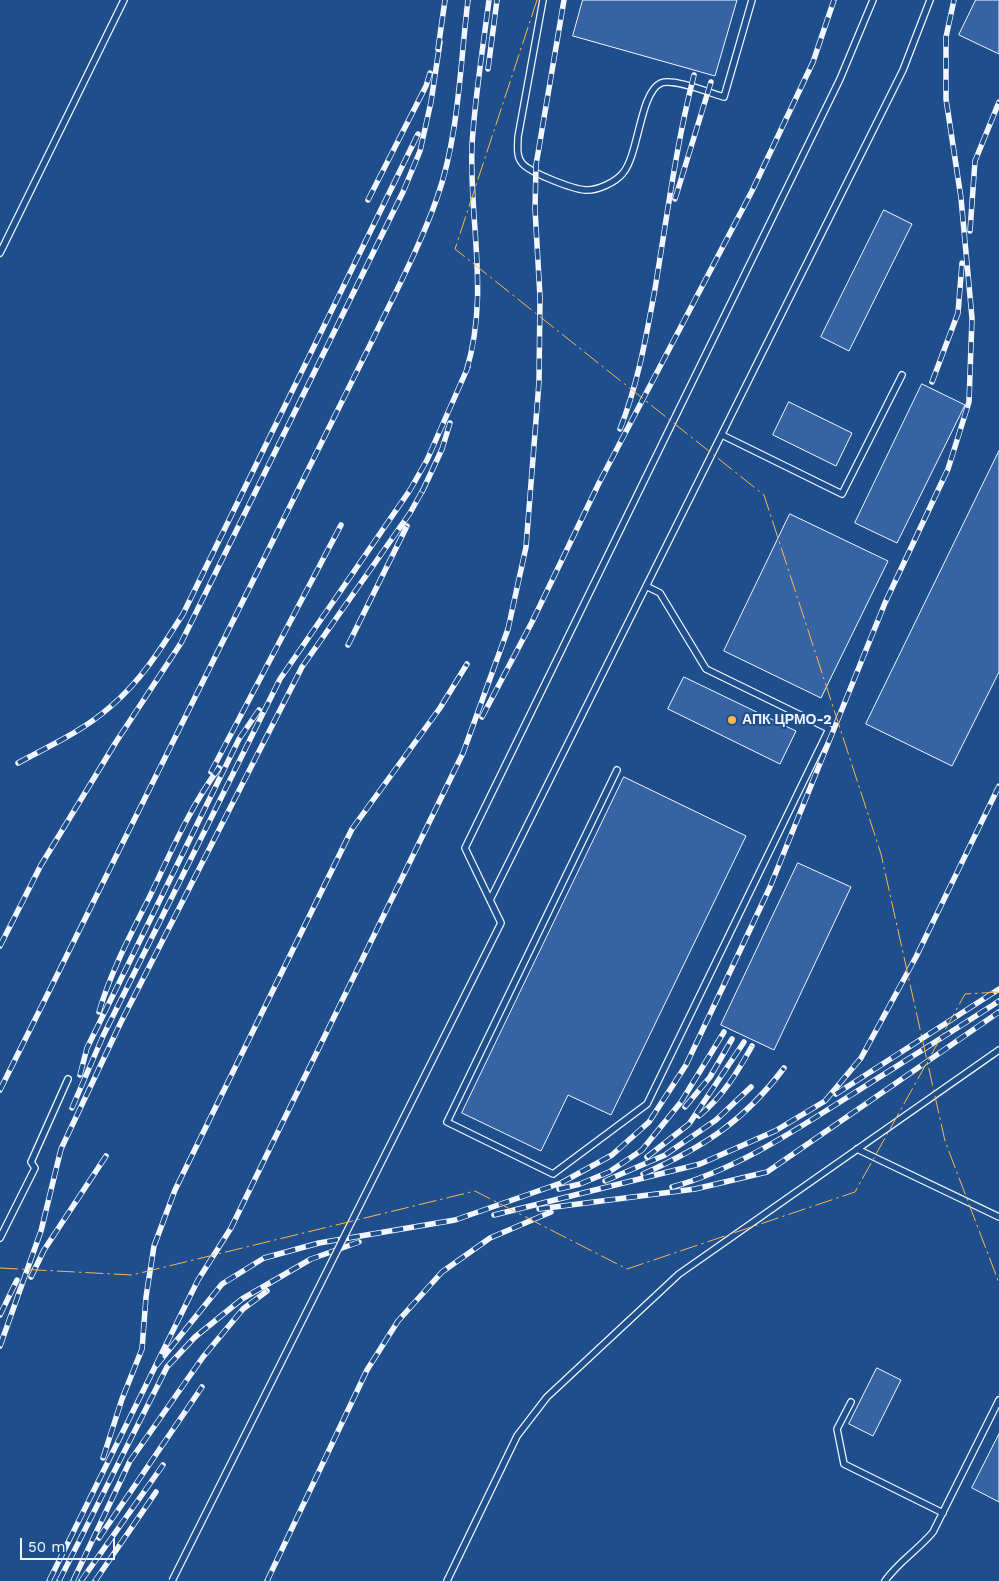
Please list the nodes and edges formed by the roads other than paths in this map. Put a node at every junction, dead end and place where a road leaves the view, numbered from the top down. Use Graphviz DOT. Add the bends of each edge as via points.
graph roads {
  1 [pos="124,0"];
  2 [pos="543,0"];
  3 [pos="752,0"];
  4 [pos="873,0"];
  5 [pos="930,0"];
  6 [pos="0,254"];
  7 [pos="902,375"];
  8 [pos="722,435"];
  9 [pos="646,586"];
  10 [pos="617,770"];
  11 [pos="490,900"];
  12 [pos="999,1050"];
  13 [pos="68,1079"];
  14 [pos="857,1150"];
  15 [pos="999,1217"];
  16 [pos="0,1238"];
  17 [pos="999,1400"];
  18 [pos="851,1402"];
  19 [pos="943,1513"];
  20 [pos="172,1581"];
  21 [pos="447,1581"];
  22 [pos="885,1581"];
  1 -- 6 [label="lane"];
  2 -- 3 [label="lane" via="518,137 518,154 522,164 536,173 586,190 614,181 624,172 651,92 660,84 670,82 724,97"];
  4 -- 11 [label="lane" via="840,78 465,848"];
  5 -- 8 [label="lane" via="903,70"];
  7 -- 8 [label="lane" via="842,494"];
  8 -- 9 [label="lane"];
  9 -- 10 [label="lane" via="660,593 706,669 829,729 647,1104 553,1174 447,1122"];
  9 -- 11 [label="lane"];
  11 -- 20 [label="lane, bridge" via="501,924"];
  12 -- 14 [label="lane"];
  13 -- 16 [label="lane" via="31,1162 35,1168"];
  14 -- 15 [label="lane"];
  14 -- 21 [label="lane" via="679,1274 547,1397 517,1436"];
  17 -- 19 [label="lane"];
  18 -- 19 [label="lane" via="837,1429 844,1464"];
  19 -- 22 [label="lane" via="933,1532 893,1569"];
}
